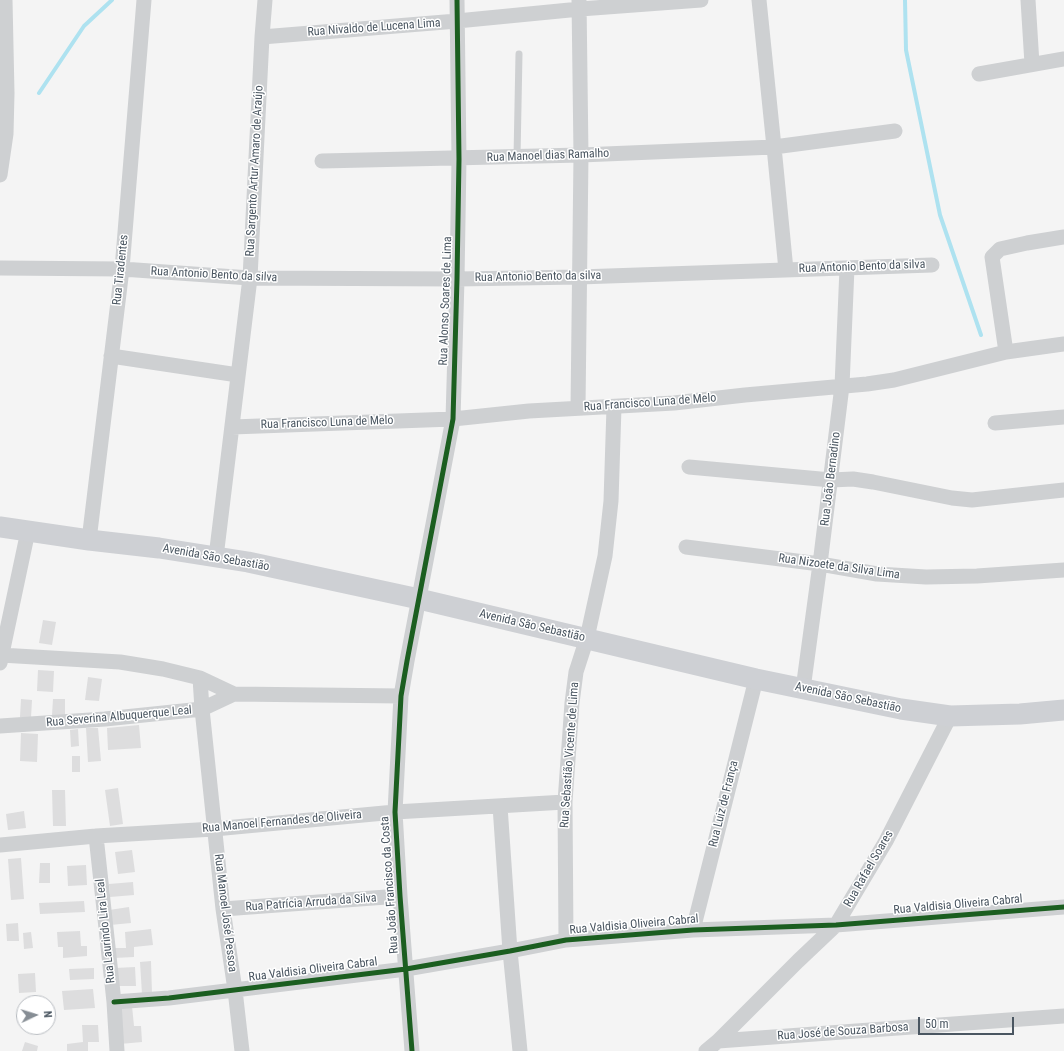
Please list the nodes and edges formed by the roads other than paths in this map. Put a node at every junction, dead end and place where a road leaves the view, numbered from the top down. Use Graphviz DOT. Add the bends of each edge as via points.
graph roads {
  1 [pos="5,0"];
  2 [pos="144,0"];
  3 [pos="265,0"];
  4 [pos="457,0"];
  5 [pos="701,0"];
  6 [pos="759,0"];
  7 [pos="1028,0"];
  8 [pos="579,5"];
  9 [pos="457,21"];
  10 [pos="262,37"];
  11 [pos="519,54"];
  12 [pos="1064,59"];
  13 [pos="1032,64"];
  14 [pos="979,74"];
  15 [pos="4,77"];
  16 [pos="895,131"];
  17 [pos="774,147"];
  18 [pos="581,155"];
  19 [pos="517,157"];
  20 [pos="459,159"];
  21 [pos="322,161"];
  22 [pos="0,176"];
  23 [pos="1064,237"];
  24 [pos="932,265"];
  25 [pos="0,268"];
  26 [pos="847,268"];
  27 [pos="122,269"];
  28 [pos="786,270"];
  29 [pos="579,277"];
  30 [pos="250,278"];
  31 [pos="457,278"];
  32 [pos="1064,344"];
  33 [pos="1006,352"];
  34 [pos="111,356"];
  35 [pos="238,375"];
  36 [pos="842,386"];
  37 [pos="614,407"];
  38 [pos="578,408"];
  39 [pos="1064,417"];
  40 [pos="452,419"];
  41 [pos="995,423"];
  42 [pos="232,427"];
  43 [pos="689,467"];
  44 [pos="831,480"];
  45 [pos="1064,490"];
  46 [pos="0,527"];
  47 [pos="28,531"];
  48 [pos="89,540"];
  49 [pos="686,547"];
  50 [pos="216,557"];
  51 [pos="820,564"];
  52 [pos="1064,570"];
  53 [pos="419,599"];
  54 [pos="587,638"];
  55 [pos="1,658"];
  56 [pos="200,678"];
  57 [pos="756,679"];
  58 [pos="802,689"];
  59 [pos="234,694"];
  60 [pos="401,696"];
  61 [pos="202,710"];
  62 [pos="1064,710"];
  63 [pos="950,716"];
  64 [pos="0,726"];
  65 [pos="565,802"];
  66 [pos="500,806"];
  67 [pos="395,812"];
  68 [pos="214,829"];
  69 [pos="96,836"];
  70 [pos="0,845"];
  71 [pos="400,896"];
  72 [pos="1064,907"];
  73 [pos="223,909"];
  74 [pos="836,925"];
  75 [pos="693,930"];
  76 [pos="566,940"];
  77 [pos="510,951"];
  78 [pos="406,969"];
  79 [pos="235,990"];
  80 [pos="114,1002"];
  81 [pos="1064,1016"];
  82 [pos="718,1041"];
  83 [pos="117,1051"];
  84 [pos="239,1051"];
  85 [pos="412,1051"];
  86 [pos="520,1051"];
  87 [pos="706,1051"];
  1 -- 15 [label="street"];
  2 -- 27 [label="street, Rua Tiradentes"];
  3 -- 10 [label="street, Rua Sargento Artur Amaro de Araújo"];
  4 -- 9 [label="street, Rua Alonso Soares de Lima"];
  5 -- 8 [label="street, Rua Nivaldo de Lucena Lima"];
  6 -- 17 [label="street"];
  7 -- 13 [label="street"];
  8 -- 9 [label="street, Rua Nivaldo de Lucena Lima"];
  8 -- 18 [label="street"];
  9 -- 10 [label="street, Rua Nivaldo de Lucena Lima"];
  9 -- 20 [label="street, Rua Alonso Soares de Lima"];
  10 -- 30 [label="street, Rua Sargento Artur Amaro de Araújo"];
  11 -- 19 [label="lane"];
  12 -- 13 [label="street"];
  13 -- 14 [label="street"];
  15 -- 22 [label="street" via="6,134"];
  16 -- 17 [label="street, Rua Manoel dias Ramalho"];
  17 -- 18 [label="street, Rua Manoel dias Ramalho"];
  17 -- 28 [label="street"];
  18 -- 19 [label="street, Rua Manoel dias Ramalho"];
  18 -- 29 [label="street"];
  19 -- 20 [label="street, Rua Manoel dias Ramalho"];
  20 -- 21 [label="street, Rua Manoel dias Ramalho"];
  20 -- 31 [label="street, Rua Alonso Soares de Lima"];
  23 -- 33 [label="street" via="1000,249 992,257"];
  24 -- 26 [label="street, Rua Antonio Bento da silva"];
  25 -- 27 [label="street, Rua Antonio Bento da silva"];
  26 -- 28 [label="street, Rua Antonio Bento da silva"];
  26 -- 36 [label="street, Rua João Bernadino"];
  27 -- 30 [label="street, Rua Antonio Bento da silva"];
  27 -- 34 [label="street, Rua Tiradentes"];
  28 -- 29 [label="street, Rua Antonio Bento da silva"];
  29 -- 31 [label="street, Rua Antonio Bento da silva"];
  29 -- 38 [label="street"];
  30 -- 31 [label="street, Rua Antonio Bento da silva"];
  30 -- 35 [label="street, Rua Sargento Artur Amaro de Araújo"];
  31 -- 40 [label="street, Rua Alonso Soares de Lima"];
  32 -- 33 [label="street, Rua Francisco Luna de Melo"];
  33 -- 36 [label="street, Rua Francisco Luna de Melo" via="894,380"];
  34 -- 35 [label="street"];
  34 -- 48 [label="street, Rua Tiradentes"];
  35 -- 42 [label="street, Rua Sargento Artur Amaro de Araújo"];
  36 -- 37 [label="street, Rua Francisco Luna de Melo"];
  36 -- 44 [label="street, Rua João Bernadino"];
  37 -- 38 [label="street, Rua Francisco Luna de Melo"];
  37 -- 54 [label="street, Rua Sebastião Vicente de Lima" via="611,501 605,556"];
  38 -- 40 [label="street, Rua Francisco Luna de Melo"];
  39 -- 41 [label="street"];
  40 -- 42 [label="street, Rua Francisco Luna de Melo"];
  40 -- 53 [label="street, Rua Alonso Soares de Lima"];
  42 -- 50 [label="street, Rua Sargento Artur Amaro de Araújo"];
  43 -- 44 [label="street"];
  44 -- 45 [label="street" via="853,478 939,496 972,500"];
  44 -- 51 [label="street, Rua João Bernadino"];
  46 -- 47 [label="main road, Avenida São Sebastião"];
  47 -- 48 [label="main road, Avenida São Sebastião"];
  47 -- 55 [label="street"];
  48 -- 50 [label="main road, Avenida São Sebastião"];
  49 -- 51 [label="street, Rua Nizoete da Silva Lima"];
  50 -- 53 [label="main road, Avenida São Sebastião"];
  51 -- 52 [label="street, Rua Nizoete da Silva Lima" via="878,574 926,576 977,576"];
  51 -- 58 [label="street, Rua João Bernadino"];
  53 -- 54 [label="main road, Avenida São Sebastião"];
  53 -- 60 [label="street, Rua João Francisco da Costa"];
  54 -- 57 [label="main road, Avenida São Sebastião"];
  54 -- 65 [label="street, Rua Sebastião Vicente de Lima" via="576,672"];
  55 -- 56 [label="street" via="120,662"];
  56 -- 59 [label="street"];
  56 -- 61 [label="street, Rua Manoel José Pessoa"];
  57 -- 58 [label="main road, Avenida São Sebastião"];
  57 -- 75 [label="street, Rua Luiz de França"];
  58 -- 63 [label="main road, Avenida São Sebastião"];
  59 -- 60 [label="street"];
  59 -- 61 [label="street, Rua Severina Albuquerque Leal"];
  60 -- 67 [label="street, Rua João Francisco da Costa"];
  61 -- 64 [label="street, Rua Severina Albuquerque Leal"];
  61 -- 68 [label="street, Rua Manoel José Pessoa"];
  62 -- 63 [label="main road, Avenida São Sebastião"];
  63 -- 74 [label="street, Rua Rafael Soares" via="886,841"];
  65 -- 66 [label="street, Rua Manoel Fernandes de Oliveira"];
  65 -- 76 [label="street, Rua Sebastião Vicente de Lima"];
  66 -- 67 [label="street, Rua Manoel Fernandes de Oliveira"];
  66 -- 77 [label="street"];
  67 -- 68 [label="street, Rua Manoel Fernandes de Oliveira"];
  67 -- 71 [label="street, Rua João Francisco da Costa"];
  68 -- 69 [label="street, Rua Manoel Fernandes de Oliveira"];
  68 -- 73 [label="street, Rua Manoel José Pessoa"];
  69 -- 70 [label="street, Rua Manoel Fernandes de Oliveira"];
  69 -- 80 [label="street, Rua Laurindo Lira Leal"];
  71 -- 73 [label="street, Rua Patrícia Arruda da Silva"];
  71 -- 78 [label="street, Rua João Francisco da Costa"];
  72 -- 74 [label="street, Rua Valdisia Oliveira Cabral"];
  73 -- 79 [label="street, Rua Manoel José Pessoa"];
  74 -- 75 [label="street, Rua Valdisia Oliveira Cabral"];
  74 -- 82 [label="street, Rua Rafael Soares"];
  75 -- 76 [label="street, Rua Valdisia Oliveira Cabral"];
  76 -- 77 [label="street, Rua Valdisia Oliveira Cabral"];
  77 -- 78 [label="street, Rua Valdisia Oliveira Cabral"];
  77 -- 86 [label="street"];
  78 -- 79 [label="street, Rua Valdisia Oliveira Cabral"];
  78 -- 85 [label="street, Rua João Francisco da Costa"];
  79 -- 80 [label="street, Rua Valdisia Oliveira Cabral"];
  79 -- 84 [label="street, Rua Manoel José Pessoa"];
  80 -- 83 [label="street, Rua Laurindo Lira Leal"];
  81 -- 82 [label="street, Rua José de Souza Barbosa"];
  82 -- 87 [label="street, Rua Rafael Soares"];
}
